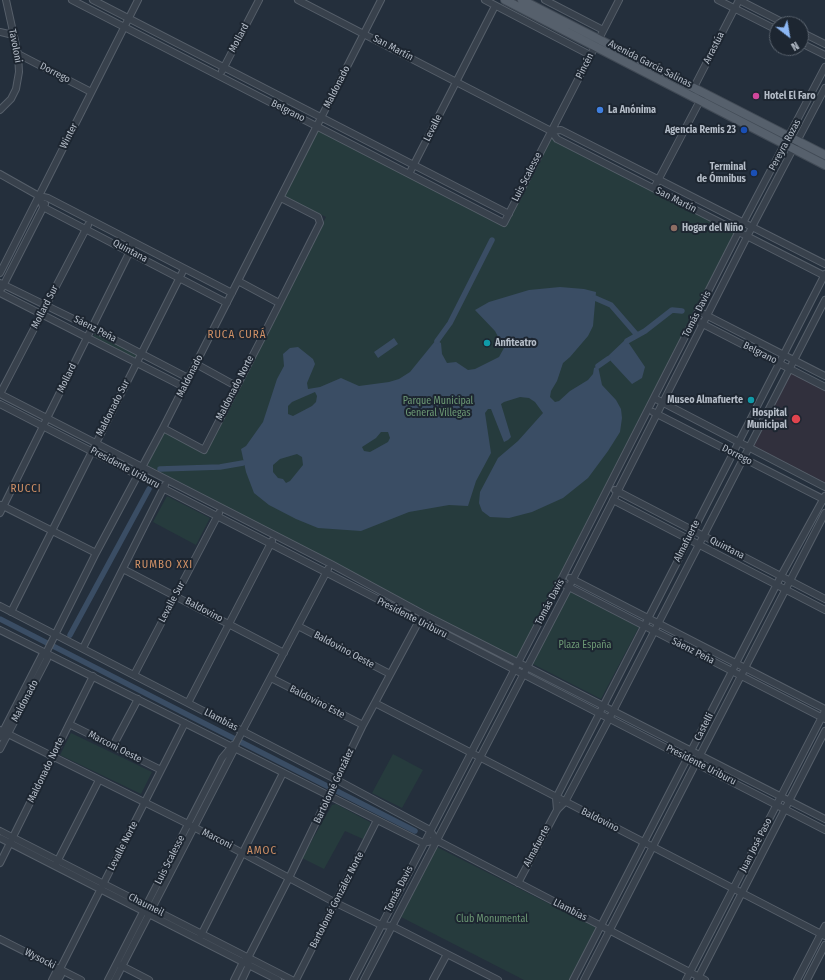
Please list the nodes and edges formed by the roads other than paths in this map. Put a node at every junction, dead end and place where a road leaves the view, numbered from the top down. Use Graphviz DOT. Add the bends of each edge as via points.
graph roads {
  1 [pos="6,0"];
  2 [pos="72,0"];
  3 [pos="93,0"];
  4 [pos="138,0"];
  5 [pos="259,0"];
  6 [pos="298,0"];
  7 [pos="381,0"];
  8 [pos="484,0"];
  9 [pos="505,0"];
  10 [pos="522,0"];
  11 [pos="545,0"];
  12 [pos="619,0"];
  13 [pos="718,0"];
  14 [pos="739,0"];
  15 [pos="495,6"];
  16 [pos="735,8"];
  17 [pos="770,16"];
  18 [pos="129,18"];
  19 [pos="769,26"];
  20 [pos="124,27"];
  21 [pos="603,30"];
  22 [pos="0,32"];
  23 [pos="365,34"];
  24 [pos="13,35"];
  25 [pos="809,36"];
  26 [pos="599,39"];
  27 [pos="825,44"];
  28 [pos="595,47"];
  29 [pos="809,47"];
  30 [pos="18,54"];
  31 [pos="590,55"];
  32 [pos="825,55"];
  33 [pos="825,67"];
  34 [pos="224,68"];
  35 [pos="219,76"];
  36 [pos="456,82"];
  37 [pos="694,88"];
  38 [pos="825,88"];
  39 [pos="91,92"];
  40 [pos="704,93"];
  41 [pos="690,96"];
  42 [pos="700,101"];
  43 [pos="0,110"];
  44 [pos="322,118"];
  45 [pos="317,126"];
  46 [pos="551,132"];
  47 [pos="790,136"];
  48 [pos="798,141"];
  49 [pos="785,144"];
  50 [pos="794,149"];
  51 [pos="825,155"];
  52 [pos="414,164"];
  53 [pos="825,165"];
  54 [pos="0,174"];
  55 [pos="409,174"];
  56 [pos="658,180"];
  57 [pos="654,188"];
  58 [pos="39,196"];
  59 [pos="48,198"];
  60 [pos="281,198"];
  61 [pos="43,207"];
  62 [pos="508,214"];
  63 [pos="90,220"];
  64 [pos="504,223"];
  65 [pos="743,223"];
  66 [pos="752,227"];
  67 [pos="86,228"];
  68 [pos="738,232"];
  69 [pos="747,236"];
  70 [pos="134,243"];
  71 [pos="130,251"];
  72 [pos="825,264"];
  73 [pos="184,269"];
  74 [pos="0,273"];
  75 [pos="825,275"];
  76 [pos="180,278"];
  77 [pos="238,281"];
  78 [pos="2,284"];
  79 [pos="0,293"];
  80 [pos="232,293"];
  81 [pos="825,300"];
  82 [pos="227,302"];
  83 [pos="279,303"];
  84 [pos="46,304"];
  85 [pos="698,312"];
  86 [pos="41,313"];
  87 [pos="706,316"];
  88 [pos="694,320"];
  89 [pos="702,324"];
  90 [pos="92,328"];
  91 [pos="88,337"];
  92 [pos="141,353"];
  93 [pos="784,355"];
  94 [pos="794,360"];
  95 [pos="136,362"];
  96 [pos="779,363"];
  97 [pos="196,364"];
  98 [pos="790,368"];
  99 [pos="825,376"];
  100 [pos="188,378"];
  101 [pos="236,386"];
  102 [pos="184,387"];
  103 [pos="825,387"];
  104 [pos="0,394"];
  105 [pos="654,398"];
  106 [pos="662,403"];
  107 [pos="0,404"];
  108 [pos="648,409"];
  109 [pos="657,413"];
  110 [pos="47,418"];
  111 [pos="43,426"];
  112 [pos="163,428"];
  113 [pos="738,442"];
  114 [pos="96,443"];
  115 [pos="749,448"];
  116 [pos="92,451"];
  117 [pos="733,453"];
  118 [pos="743,458"];
  119 [pos="142,467"];
  120 [pos="138,475"];
  121 [pos="167,480"];
  122 [pos="609,487"];
  123 [pos="825,487"];
  124 [pos="164,489"];
  125 [pos="617,491"];
  126 [pos="824,499"];
  127 [pos="613,500"];
  128 [pos="2,505"];
  129 [pos="222,508"];
  130 [pos="0,513"];
  131 [pos="825,513"];
  132 [pos="218,516"];
  133 [pos="693,530"];
  134 [pos="52,531"];
  135 [pos="274,536"];
  136 [pos="703,536"];
  137 [pos="688,539"];
  138 [pos="270,544"];
  139 [pos="699,545"];
  140 [pos="96,553"];
  141 [pos="331,564"];
  142 [pos="123,569"];
  143 [pos="326,573"];
  144 [pos="564,574"];
  145 [pos="781,576"];
  146 [pos="573,579"];
  147 [pos="790,581"];
  148 [pos="560,582"];
  149 [pos="776,585"];
  150 [pos="569,587"];
  151 [pos="786,590"];
  152 [pos="176,595"];
  153 [pos="825,599"];
  154 [pos="0,606"];
  155 [pos="825,610"];
  156 [pos="11,612"];
  157 [pos="423,614"];
  158 [pos="648,618"];
  159 [pos="419,622"];
  160 [pos="228,623"];
  161 [pos="658,623"];
  162 [pos="298,626"];
  163 [pos="644,626"];
  164 [pos="0,630"];
  165 [pos="654,631"];
  166 [pos="53,638"];
  167 [pos="82,648"];
  168 [pos="47,651"];
  169 [pos="284,653"];
  170 [pos="518,662"];
  171 [pos="736,663"];
  172 [pos="527,667"];
  173 [pos="745,668"];
  174 [pos="514,670"];
  175 [pos="732,671"];
  176 [pos="390,674"];
  177 [pos="134,675"];
  178 [pos="522,675"];
  179 [pos="93,676"];
  180 [pos="741,676"];
  181 [pos="271,678"];
  182 [pos="138,699"];
  183 [pos="188,703"];
  184 [pos="375,703"];
  185 [pos="602,706"];
  186 [pos="825,710"];
  187 [pos="613,711"];
  188 [pos="599,714"];
  189 [pos="823,718"];
  190 [pos="610,719"];
  191 [pos="185,723"];
  192 [pos="69,724"];
  193 [pos="363,725"];
  194 [pos="825,731"];
  195 [pos="2,733"];
  196 [pos="241,735"];
  197 [pos="113,746"];
  198 [pos="234,746"];
  199 [pos="0,749"];
  200 [pos="692,751"];
  201 [pos="470,753"];
  202 [pos="700,755"];
  203 [pos="53,757"];
  204 [pos="478,757"];
  205 [pos="687,758"];
  206 [pos="696,763"];
  207 [pos="161,770"];
  208 [pos="283,773"];
  209 [pos="99,780"];
  210 [pos="336,783"];
  211 [pos="331,794"];
  212 [pos="781,796"];
  213 [pos="556,798"];
  214 [pos="790,800"];
  215 [pos="565,802"];
  216 [pos="144,803"];
  217 [pos="777,805"];
  218 [pos="785,809"];
  219 [pos="557,810"];
  220 [pos="825,819"];
  221 [pos="377,820"];
  222 [pos="191,826"];
  223 [pos="430,830"];
  224 [pos="825,830"];
  225 [pos="0,831"];
  226 [pos="0,838"];
  227 [pos="11,840"];
  228 [pos="436,840"];
  229 [pos="423,843"];
  230 [pos="644,843"];
  231 [pos="653,847"];
  232 [pos="243,853"];
  233 [pos="0,863"];
  234 [pos="57,864"];
  235 [pos="289,878"];
  236 [pos="518,883"];
  237 [pos="102,887"];
  238 [pos="733,889"];
  239 [pos="742,893"];
  240 [pos="336,903"];
  241 [pos="148,910"];
  242 [pos="381,925"];
  243 [pos="392,926"];
  244 [pos="601,926"];
  245 [pos="825,926"];
  246 [pos="610,930"];
  247 [pos="823,935"];
  248 [pos="200,937"];
  249 [pos="0,939"];
  250 [pos="825,945"];
  251 [pos="447,954"];
  252 [pos="245,960"];
  253 [pos="119,965"];
  254 [pos="249,965"];
  255 [pos="60,970"];
  256 [pos="690,972"];
  257 [pos="698,978"];
  258 [pos="52,980"];
  259 [pos="58,980"];
  260 [pos="81,980"];
  261 [pos="108,980"];
  262 [pos="115,980"];
  263 [pos="149,980"];
  264 [pos="234,980"];
  265 [pos="242,980"];
  266 [pos="278,980"];
  267 [pos="292,980"];
  268 [pos="296,980"];
  269 [pos="353,980"];
  270 [pos="364,980"];
  271 [pos="433,980"];
  272 [pos="498,980"];
  273 [pos="573,980"];
  274 [pos="584,980"];
  275 [pos="686,980"];
  276 [pos="705,980"];
  277 [pos="797,980"];
  278 [pos="807,980"];
  1 -- 24 [label="street, Tavoloni"];
  2 -- 20 [label="street, Belgrano"];
  3 -- 18 [label="street, Belgrano"];
  4 -- 18 [label="street, Winter"];
  5 -- 34 [label="street, Mollard"];
  6 -- 23 [label="street, San Martín"];
  7 -- 23 [label="street, Maldonado"];
  8 -- 15 [label="street"];
  9 -- 28 [label="main road, Avenida García Salinas"];
  10 -- 26 [label="main road, Avenida García Salinas"];
  11 -- 21 [label="street"];
  12 -- 21 [label="street, Pincén"];
  13 -- 16 [label="street"];
  14 -- 16 [label="street, Arrastúa"];
  14 -- 17 [label="street"];
  15 -- 31 [label="street"];
  15 -- 36 [label="street, Levalle"];
  16 -- 19 [label="street"];
  16 -- 37 [label="street, Arrastúa"];
  18 -- 20 [label="street, Winter"];
  18 -- 34 [label="street, Belgrano"];
  20 -- 35 [label="street, Belgrano"];
  20 -- 39 [label="street, Winter"];
  21 -- 26 [label="street, Pincén"];
  22 -- 24 [label="street"];
  23 -- 36 [label="street, San Martín"];
  23 -- 44 [label="street, Maldonado"];
  24 -- 30 [label="street, Tavoloni"];
  25 -- 27 [label="street"];
  26 -- 28 [label="street, Pincén"];
  26 -- 37 [label="main road, Avenida García Salinas"];
  28 -- 31 [label="street, Pincén"];
  28 -- 41 [label="main road, Avenida García Salinas"];
  29 -- 32 [label="street"];
  30 -- 39 [label="street, Dorrego"];
  30 -- 43 [label="street, Tavoloni" via="19,72 16,89 11,99"];
  31 -- 46 [label="street, Pincén"];
  33 -- 47 [label="street, Pereyra Rozas"];
  34 -- 35 [label="street, Mollard"];
  34 -- 44 [label="street, Belgrano"];
  35 -- 45 [label="street, Belgrano"];
  36 -- 46 [label="street, San Martín"];
  36 -- 52 [label="street, Levalle"];
  37 -- 40 [label="main road, Avenida García Salinas"];
  37 -- 41 [label="street, Arrastúa"];
  38 -- 48 [label="street, Pereyra Rozas"];
  39 -- 58 [label="street, Winter"];
  40 -- 42 [label="street"];
  40 -- 47 [label="main road, Avenida García Salinas"];
  41 -- 42 [label="main road, Avenida García Salinas"];
  42 -- 49 [label="main road, Avenida García Salinas"];
  42 -- 56 [label="street"];
  44 -- 45 [label="street, Maldonado"];
  44 -- 52 [label="street, Belgrano"];
  45 -- 55 [label="street, Belgrano"];
  45 -- 60 [label="street, Maldonado"];
  46 -- 56 [label="street, San Martín" via="561,130"];
  46 -- 57 [label="street, San Martín" via="557,139"];
  46 -- 62 [label="street, Luis Scalesse"];
  47 -- 48 [label="main road, Avenida García Salinas"];
  47 -- 49 [label="street, Pereyra Rozas"];
  48 -- 50 [label="street, Pereyra Rozas"];
  48 -- 51 [label="main road, Avenida García Salinas"];
  49 -- 50 [label="main road, Avenida García Salinas"];
  49 -- 65 [label="street, Pereyra Rozas"];
  50 -- 53 [label="main road, Avenida García Salinas"];
  50 -- 66 [label="street, Pereyra Rozas"];
  52 -- 55 [label="street, Levalle"];
  52 -- 62 [label="street, Belgrano"];
  54 -- 58 [label="street, Quintana"];
  55 -- 64 [label="street, Belgrano"];
  56 -- 57 [label="street"];
  56 -- 65 [label="street, San Martín"];
  57 -- 68 [label="street, San Martín"];
  58 -- 59 [label="street, Quintana"];
  58 -- 61 [label="street"];
  58 -- 74 [label="street, Winter"];
  59 -- 61 [label="street"];
  59 -- 63 [label="street, Quintana"];
  60 -- 77 [label="street, Maldonado"];
  60 -- 83 [label="street, Maldonado Norte" via="320,219"];
  61 -- 67 [label="street, Quintana"];
  61 -- 78 [label="street"];
  62 -- 64 [label="street, Luis Scalesse"];
  63 -- 67 [label="street, Mollard Sur"];
  63 -- 70 [label="street, Quintana"];
  65 -- 66 [label="street, San Martín"];
  65 -- 68 [label="street, Tomás Davis"];
  66 -- 69 [label="street, Tomás Davis"];
  66 -- 72 [label="street, San Martín"];
  67 -- 71 [label="street, Quintana"];
  67 -- 84 [label="street, Mollard Sur"];
  68 -- 69 [label="street, San Martín"];
  68 -- 85 [label="street, Tomás Davis"];
  69 -- 75 [label="street, San Martín"];
  69 -- 87 [label="street, Tomás Davis"];
  70 -- 71 [label="street, Mollard"];
  70 -- 73 [label="street, Quintana"];
  71 -- 76 [label="street, Quintana"];
  71 -- 90 [label="street, Mollard"];
  73 -- 76 [label="street, Maldonado Sur"];
  73 -- 80 [label="street, Quintana"];
  75 -- 93 [label="street, Almafuerte"];
  76 -- 82 [label="street, Quintana"];
  76 -- 92 [label="street, Maldonado Sur"];
  77 -- 80 [label="street, Maldonado"];
  77 -- 83 [label="street"];
  78 -- 79 [label="street"];
  78 -- 84 [label="street, Sáenz Peña"];
  79 -- 86 [label="street, Sáenz Peña"];
  80 -- 82 [label="street, Maldonado"];
  81 -- 94 [label="street, Almafuerte"];
  82 -- 97 [label="street, Maldonado"];
  83 -- 101 [label="street, Maldonado Norte"];
  84 -- 86 [label="street, Mollard Sur"];
  84 -- 90 [label="street, Sáenz Peña"];
  85 -- 87 [label="street, Belgrano"];
  85 -- 88 [label="street, Tomás Davis"];
  86 -- 91 [label="street, Sáenz Peña"];
  86 -- 104 [label="street, Mollard Sur"];
  87 -- 89 [label="street, Tomás Davis"];
  87 -- 93 [label="street, Belgrano"];
  88 -- 89 [label="street, Belgrano"];
  88 -- 105 [label="street, Tomás Davis"];
  89 -- 96 [label="street, Belgrano"];
  89 -- 106 [label="street, Tomás Davis"];
  90 -- 91 [label="street, Mollard"];
  90 -- 92 [label="street, Sáenz Peña"];
  91 -- 95 [label="street, Sáenz Peña"];
  91 -- 110 [label="street, Mollard"];
  92 -- 95 [label="street, Maldonado Sur"];
  92 -- 100 [label="street, Sáenz Peña"];
  93 -- 94 [label="street, Belgrano"];
  93 -- 96 [label="street, Almafuerte"];
  94 -- 98 [label="street, Almafuerte"];
  94 -- 99 [label="street, Belgrano"];
  95 -- 102 [label="street, Sáenz Peña"];
  95 -- 114 [label="street, Maldonado Sur"];
  96 -- 98 [label="street, Belgrano"];
  96 -- 113 [label="street, Almafuerte"];
  97 -- 100 [label="street, Maldonado"];
  97 -- 101 [label="street"];
  98 -- 103 [label="street, Belgrano"];
  98 -- 115 [label="street, Almafuerte"];
  100 -- 102 [label="street, Maldonado"];
  101 -- 112 [label="street, Maldonado Norte" via="204,450"];
  102 -- 112 [label="street, Maldonado"];
  104 -- 110 [label="street, Presidente Uriburu"];
  105 -- 106 [label="street, Dorrego"];
  105 -- 108 [label="street, Tomás Davis"];
  106 -- 109 [label="street, Tomás Davis"];
  106 -- 113 [label="street, Dorrego"];
  107 -- 111 [label="street, Presidente Uriburu"];
  108 -- 109 [label="street, Dorrego"];
  108 -- 122 [label="street, Tomás Davis"];
  109 -- 117 [label="street, Dorrego"];
  109 -- 125 [label="street, Tomás Davis"];
  110 -- 111 [label="street, Mollard"];
  110 -- 114 [label="street, Presidente Uriburu"];
  111 -- 116 [label="street, Presidente Uriburu"];
  111 -- 128 [label="street, Mollard"];
  112 -- 119 [label="street, Maldonado"];
  113 -- 115 [label="street, Dorrego"];
  113 -- 117 [label="street, Almafuerte"];
  114 -- 116 [label="street, Maldonado Sur"];
  114 -- 119 [label="street, Presidente Uriburu"];
  115 -- 118 [label="street, Almafuerte"];
  115 -- 123 [label="street, Dorrego"];
  116 -- 120 [label="street, Presidente Uriburu"];
  116 -- 134 [label="street, Maldonado Sur"];
  117 -- 118 [label="street, Dorrego"];
  117 -- 133 [label="street, Almafuerte"];
  118 -- 126 [label="street, Dorrego"];
  118 -- 136 [label="street, Almafuerte"];
  119 -- 120 [label="street, Maldonado"];
  119 -- 121 [label="street, Presidente Uriburu"];
  120 -- 124 [label="street, Presidente Uriburu"];
  120 -- 140 [label="street, Maldonado"];
  121 -- 124 [label="street"];
  121 -- 129 [label="street, Presidente Uriburu"];
  122 -- 125 [label="street, Quintana"];
  122 -- 144 [label="street, Tomás Davis"];
  124 -- 132 [label="street, Presidente Uriburu"];
  124 -- 142 [label="street"];
  125 -- 127 [label="street, Tomás Davis"];
  125 -- 133 [label="street, Quintana"];
  126 -- 145 [label="street, Castelli"];
  127 -- 137 [label="street, Quintana"];
  127 -- 146 [label="street, Tomás Davis"];
  128 -- 130 [label="street, Mollard"];
  128 -- 134 [label="street"];
  129 -- 132 [label="street, Levalle Sur"];
  129 -- 135 [label="street, Presidente Uriburu"];
  131 -- 147 [label="street, Castelli"];
  132 -- 138 [label="street, Presidente Uriburu"];
  132 -- 152 [label="street, Levalle Sur"];
  133 -- 136 [label="street, Quintana"];
  133 -- 137 [label="street, Almafuerte"];
  134 -- 140 [label="street"];
  134 -- 156 [label="street, Maldonado Sur"];
  135 -- 138 [label="street"];
  135 -- 141 [label="street, Presidente Uriburu"];
  136 -- 139 [label="street, Almafuerte"];
  136 -- 145 [label="street, Quintana"];
  137 -- 139 [label="street, Quintana"];
  137 -- 158 [label="street, Almafuerte"];
  138 -- 143 [label="street, Presidente Uriburu"];
  138 -- 160 [label="street"];
  139 -- 149 [label="street, Quintana"];
  139 -- 161 [label="street, Almafuerte"];
  140 -- 166 [label="street, Maldonado"];
  141 -- 143 [label="street, Luis Scalesse"];
  141 -- 157 [label="street, Presidente Uriburu"];
  142 -- 152 [label="street, Baldovino"];
  142 -- 167 [label="street"];
  143 -- 159 [label="street, Presidente Uriburu"];
  143 -- 162 [label="street, Luis Scalesse"];
  144 -- 146 [label="street, Sáenz Peña"];
  144 -- 148 [label="street, Tomás Davis"];
  145 -- 147 [label="street, Quintana"];
  145 -- 149 [label="street, Castelli"];
  146 -- 150 [label="street, Tomás Davis"];
  146 -- 158 [label="street, Sáenz Peña"];
  147 -- 151 [label="street, Castelli"];
  147 -- 153 [label="street, Quintana"];
  148 -- 150 [label="street, Sáenz Peña"];
  148 -- 170 [label="street, Tomás Davis"];
  149 -- 151 [label="street, Quintana"];
  149 -- 171 [label="street, Castelli"];
  150 -- 163 [label="street, Sáenz Peña"];
  150 -- 172 [label="street, Tomás Davis"];
  151 -- 155 [label="street, Quintana"];
  151 -- 173 [label="street, Castelli"];
  152 -- 160 [label="street, Baldovino"];
  152 -- 177 [label="street, Levalle Sur"];
  154 -- 156 [label="street, Llambías"];
  156 -- 166 [label="street, Llambías"];
  157 -- 159 [label="street, Bartolomé González"];
  157 -- 170 [label="street, Presidente Uriburu"];
  158 -- 161 [label="street, Sáenz Peña"];
  158 -- 163 [label="street, Almafuerte"];
  159 -- 174 [label="street, Presidente Uriburu"];
  159 -- 176 [label="street, Bartolomé González"];
  160 -- 169 [label="street, Baldovino"];
  160 -- 183 [label="street"];
  161 -- 165 [label="street, Almafuerte"];
  161 -- 171 [label="street, Sáenz Peña"];
  162 -- 169 [label="street, Luis Scalesse"];
  162 -- 176 [label="street, Baldovino Oeste"];
  163 -- 165 [label="street, Sáenz Peña"];
  163 -- 185 [label="street, Almafuerte"];
  164 -- 168 [label="street, Llambías"];
  165 -- 175 [label="street, Sáenz Peña"];
  165 -- 187 [label="street, Almafuerte"];
  166 -- 167 [label="street, Llambías"];
  166 -- 168 [label="street, Maldonado"];
  167 -- 177 [label="street, Llambías"];
  168 -- 179 [label="street, Llambías"];
  168 -- 195 [label="street, Maldonado" via="47,659"];
  169 -- 181 [label="street, Luis Scalesse"];
  170 -- 172 [label="street, Presidente Uriburu"];
  170 -- 174 [label="street, Tomás Davis"];
  171 -- 173 [label="street, Sáenz Peña"];
  171 -- 175 [label="street, Castelli"];
  172 -- 178 [label="street, Tomás Davis"];
  172 -- 185 [label="street, Presidente Uriburu"];
  173 -- 180 [label="street, Castelli"];
  173 -- 186 [label="street, Sáenz Peña"];
  174 -- 178 [label="street, Presidente Uriburu"];
  174 -- 201 [label="street, Tomás Davis"];
  175 -- 180 [label="street, Sáenz Peña"];
  175 -- 200 [label="street, Castelli"];
  176 -- 184 [label="street, Bartolomé González"];
  177 -- 183 [label="street, Llambías"];
  178 -- 188 [label="street, Presidente Uriburu"];
  178 -- 204 [label="street, Tomás Davis"];
  179 -- 182 [label="street, Llambías"];
  179 -- 192 [label="street, Maldonado Norte"];
  180 -- 189 [label="street, Sáenz Peña"];
  180 -- 202 [label="street, Castelli"];
  181 -- 193 [label="street, Baldovino Este"];
  181 -- 196 [label="street, Luis Scalesse"];
  182 -- 191 [label="street, Llambías"];
  182 -- 197 [label="street"];
  183 -- 196 [label="street, Llambías"];
  184 -- 193 [label="street, Bartolomé González"];
  184 -- 201 [label="street, Baldovino"];
  185 -- 187 [label="street, Presidente Uriburu"];
  185 -- 188 [label="street, Almafuerte"];
  186 -- 189 [label="street, Juan José Paso"];
  187 -- 190 [label="street, Almafuerte"];
  187 -- 200 [label="street, Presidente Uriburu"];
  188 -- 190 [label="street, Presidente Uriburu"];
  188 -- 213 [label="street, Almafuerte"];
  189 -- 212 [label="street, Juan José Paso"];
  190 -- 205 [label="street, Presidente Uriburu"];
  190 -- 215 [label="street, Almafuerte"];
  191 -- 198 [label="street, Llambías"];
  191 -- 207 [label="street, Levalle Norte"];
  192 -- 197 [label="street, Marconi Oeste"];
  192 -- 203 [label="street, Maldonado Norte"];
  193 -- 210 [label="street, Bartolomé González"];
  194 -- 214 [label="street, Juan José Paso"];
  195 -- 199 [label="street, Maldonado"];
  195 -- 203 [label="street, Marconi"];
  196 -- 198 [label="street, Luis Scalesse"];
  196 -- 210 [label="street, Llambías"];
  197 -- 207 [label="street, Marconi Oeste"];
  198 -- 208 [label="street, Llambías"];
  198 -- 222 [label="street, Luis Scalesse"];
  200 -- 202 [label="street, Presidente Uriburu"];
  200 -- 205 [label="street, Castelli"];
  201 -- 204 [label="street, Baldovino"];
  201 -- 223 [label="street, Tomás Davis"];
  202 -- 206 [label="street, Castelli"];
  202 -- 212 [label="street, Presidente Uriburu"];
  203 -- 209 [label="street, Marconi"];
  203 -- 227 [label="street, Maldonado Norte"];
  204 -- 213 [label="street, Baldovino"];
  204 -- 228 [label="street, Tomás Davis"];
  205 -- 206 [label="street, Presidente Uriburu"];
  205 -- 230 [label="street, Castelli"];
  206 -- 217 [label="street, Presidente Uriburu"];
  206 -- 231 [label="street, Castelli"];
  207 -- 216 [label="street, Levalle Norte"];
  208 -- 211 [label="street, Llambías"];
  208 -- 232 [label="street"];
  209 -- 216 [label="street, Marconi"];
  209 -- 234 [label="street"];
  210 -- 211 [label="street, Bartolomé González"];
  210 -- 223 [label="street, Llambías"];
  211 -- 221 [label="street, Llambías"];
  211 -- 235 [label="street, Bartolomé González"];
  212 -- 214 [label="street, Presidente Uriburu"];
  212 -- 217 [label="street, Juan José Paso"];
  213 -- 215 [label="street, Baldovino"];
  213 -- 219 [label="street"];
  214 -- 218 [label="street, Juan José Paso"];
  214 -- 220 [label="street, Presidente Uriburu"];
  215 -- 219 [label="street, Almafuerte"];
  215 -- 230 [label="street, Baldovino"];
  216 -- 222 [label="street, Marconi"];
  216 -- 237 [label="street, Levalle Norte"];
  217 -- 218 [label="street, Presidente Uriburu"];
  217 -- 238 [label="street, Juan José Paso"];
  218 -- 224 [label="street, Presidente Uriburu"];
  218 -- 239 [label="street, Juan José Paso"];
  219 -- 236 [label="street, Almafuerte"];
  221 -- 229 [label="street, Llambías"];
  221 -- 240 [label="street, Bartolomé González Norte"];
  222 -- 232 [label="street, Marconi"];
  222 -- 241 [label="street, Luis Scalesse"];
  223 -- 228 [label="street"];
  223 -- 229 [label="street, Tomás Davis"];
  225 -- 227 [label="street, Chaumeil"];
  226 -- 227 [label="street, Chaumeil"];
  227 -- 233 [label="street, Maldonado Norte"];
  227 -- 234 [label="street, Chaumeil"];
  228 -- 229 [label="street"];
  228 -- 236 [label="street, Llambías"];
  228 -- 243 [label="street, Tomás Davis"];
  229 -- 242 [label="street, Tomás Davis"];
  230 -- 231 [label="street, Baldovino"];
  230 -- 244 [label="street, Castelli"];
  231 -- 238 [label="street, Baldovino"];
  231 -- 246 [label="street, Castelli"];
  232 -- 235 [label="street, Marconi"];
  232 -- 248 [label="street"];
  234 -- 237 [label="street, Chaumeil"];
  235 -- 240 [label="street, Marconi"];
  235 -- 252 [label="street, Bartolomé González"];
  236 -- 244 [label="street, Llambías"];
  237 -- 241 [label="street, Chaumeil"];
  237 -- 255 [label="street, Levalle Norte"];
  238 -- 239 [label="street, Baldovino"];
  238 -- 256 [label="street, Juan José Paso"];
  239 -- 247 [label="street, Baldovino"];
  239 -- 257 [label="street, Juan José Paso"];
  240 -- 242 [label="street, Marconi"];
  240 -- 268 [label="street, Bartolomé González Norte"];
  241 -- 248 [label="street, Chaumeil"];
  241 -- 253 [label="street, Luis Scalesse"];
  242 -- 243 [label="street, Marconi"];
  242 -- 269 [label="street, Tomás Davis"];
  243 -- 251 [label="street, Marconi"];
  243 -- 270 [label="street, Tomás Davis"];
  244 -- 246 [label="street, Llambías"];
  244 -- 273 [label="street, Castelli"];
  245 -- 247 [label="street"];
  246 -- 256 [label="street, Llambías"];
  246 -- 274 [label="street, Castelli"];
  247 -- 277 [label="street"];
  248 -- 252 [label="street, Chaumeil"];
  249 -- 255 [label="street, Wysocki"];
  250 -- 278 [label="street"];
  251 -- 271 [label="street"];
  251 -- 272 [label="street, Marconi"];
  252 -- 254 [label="street, Chaumeil"];
  252 -- 264 [label="street, Bartolomé González"];
  252 -- 267 [label="street, Chaumeil"];
  253 -- 261 [label="street, Luis Scalesse"];
  253 -- 262 [label="street, Luis Scalesse"];
  253 -- 263 [label="street"];
  254 -- 265 [label="street"];
  254 -- 266 [label="street, Chaumeil"];
  255 -- 258 [label="street, Levalle Norte"];
  255 -- 259 [label="street, Levalle Norte"];
  255 -- 260 [label="street, Wysocki"];
  256 -- 257 [label="street, Llambías"];
  256 -- 275 [label="street, Juan José Paso"];
  257 -- 276 [label="street, Llambías"];
}
